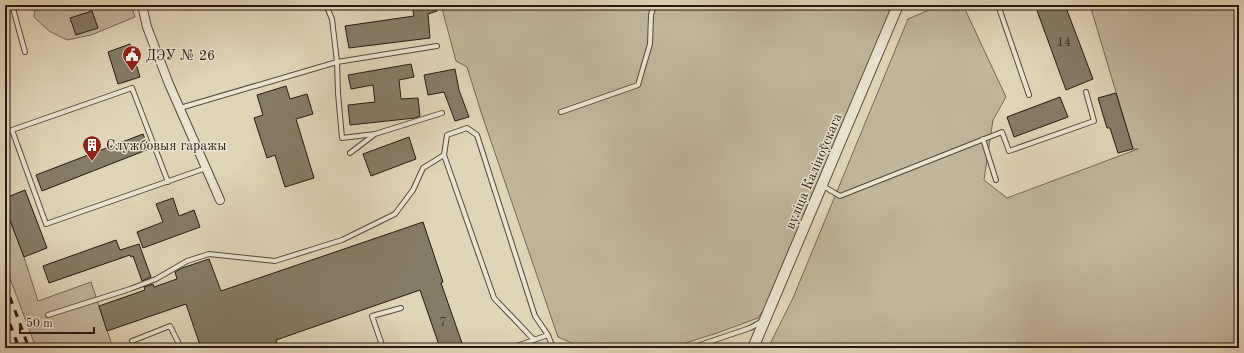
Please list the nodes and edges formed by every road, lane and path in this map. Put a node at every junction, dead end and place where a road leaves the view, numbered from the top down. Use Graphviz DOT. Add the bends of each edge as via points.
graph roads {
  1 [pos="12,5"];
  2 [pos="142,5"];
  3 [pos="326,5"];
  4 [pos="654,5"];
  5 [pos="898,5"];
  6 [pos="998,5"];
  7 [pos="436,46"];
  8 [pos="25,52"];
  9 [pos="337,62"];
  10 [pos="1086,92"];
  11 [pos="1029,95"];
  12 [pos="180,108"];
  13 [pos="561,112"];
  14 [pos="442,113"];
  15 [pos="375,134"];
  16 [pos="983,139"];
  17 [pos="350,153"];
  18 [pos="444,155"];
  19 [pos="206,168"];
  20 [pos="996,180"];
  21 [pos="168,182"];
  22 [pos="822,186"];
  23 [pos="220,200"];
  24 [pos="401,308"];
  25 [pos="48,315"];
  26 [pos="765,320"];
  27 [pos="548,336"];
  28 [pos="534,340"];
  29 [pos="132,341"];
  30 [pos="181,348"];
  31 [pos="384,348"];
  32 [pos="511,348"];
  33 [pos="553,348"];
  34 [pos="691,348"];
  35 [pos="753,348"];
  1 -- 8 [label="lane"];
  2 -- 12 [label="street" via="147,27"];
  3 -- 9 [label="lane" via="332,19"];
  4 -- 13 [label="lane" via="650,44 638,85"];
  5 -- 22 [label="street, вуліца Каліноўскага"];
  6 -- 11 [label="lane"];
  7 -- 9 [label="lane"];
  9 -- 12 [label="lane"];
  9 -- 15 [label="lane" via="342,138"];
  10 -- 16 [label="lane" via="1094,121 1009,151 1002,132"];
  12 -- 19 [label="street"];
  14 -- 15 [label="lane"];
  15 -- 17 [label="lane"];
  16 -- 20 [label="lane"];
  16 -- 22 [label="lane" via="840,196"];
  18 -- 25 [label="lane" via="424,168 413,190 395,214 342,240 275,261 209,254 187,261 130,290"];
  18 -- 27 [label="lane" via="447,134 467,128 477,135 534,316"];
  18 -- 28 [label="lane" via="494,298"];
  19 -- 21 [label="lane"];
  19 -- 23 [label="street"];
  21 -- 21 [label="lane" via="46,224 12,130 132,88"];
  22 -- 26 [label="street, вуліца Каліноўскага"];
  24 -- 31 [label="lane" via="372,316"];
  26 -- 34 [label="lane" via="750,328"];
  26 -- 35 [label="street, вуліца Каліноўскага"];
  27 -- 28 [label="lane"];
  27 -- 33 [label="lane"];
  28 -- 32 [label="lane"];
  29 -- 30 [label="lane" via="170,326"];
}
